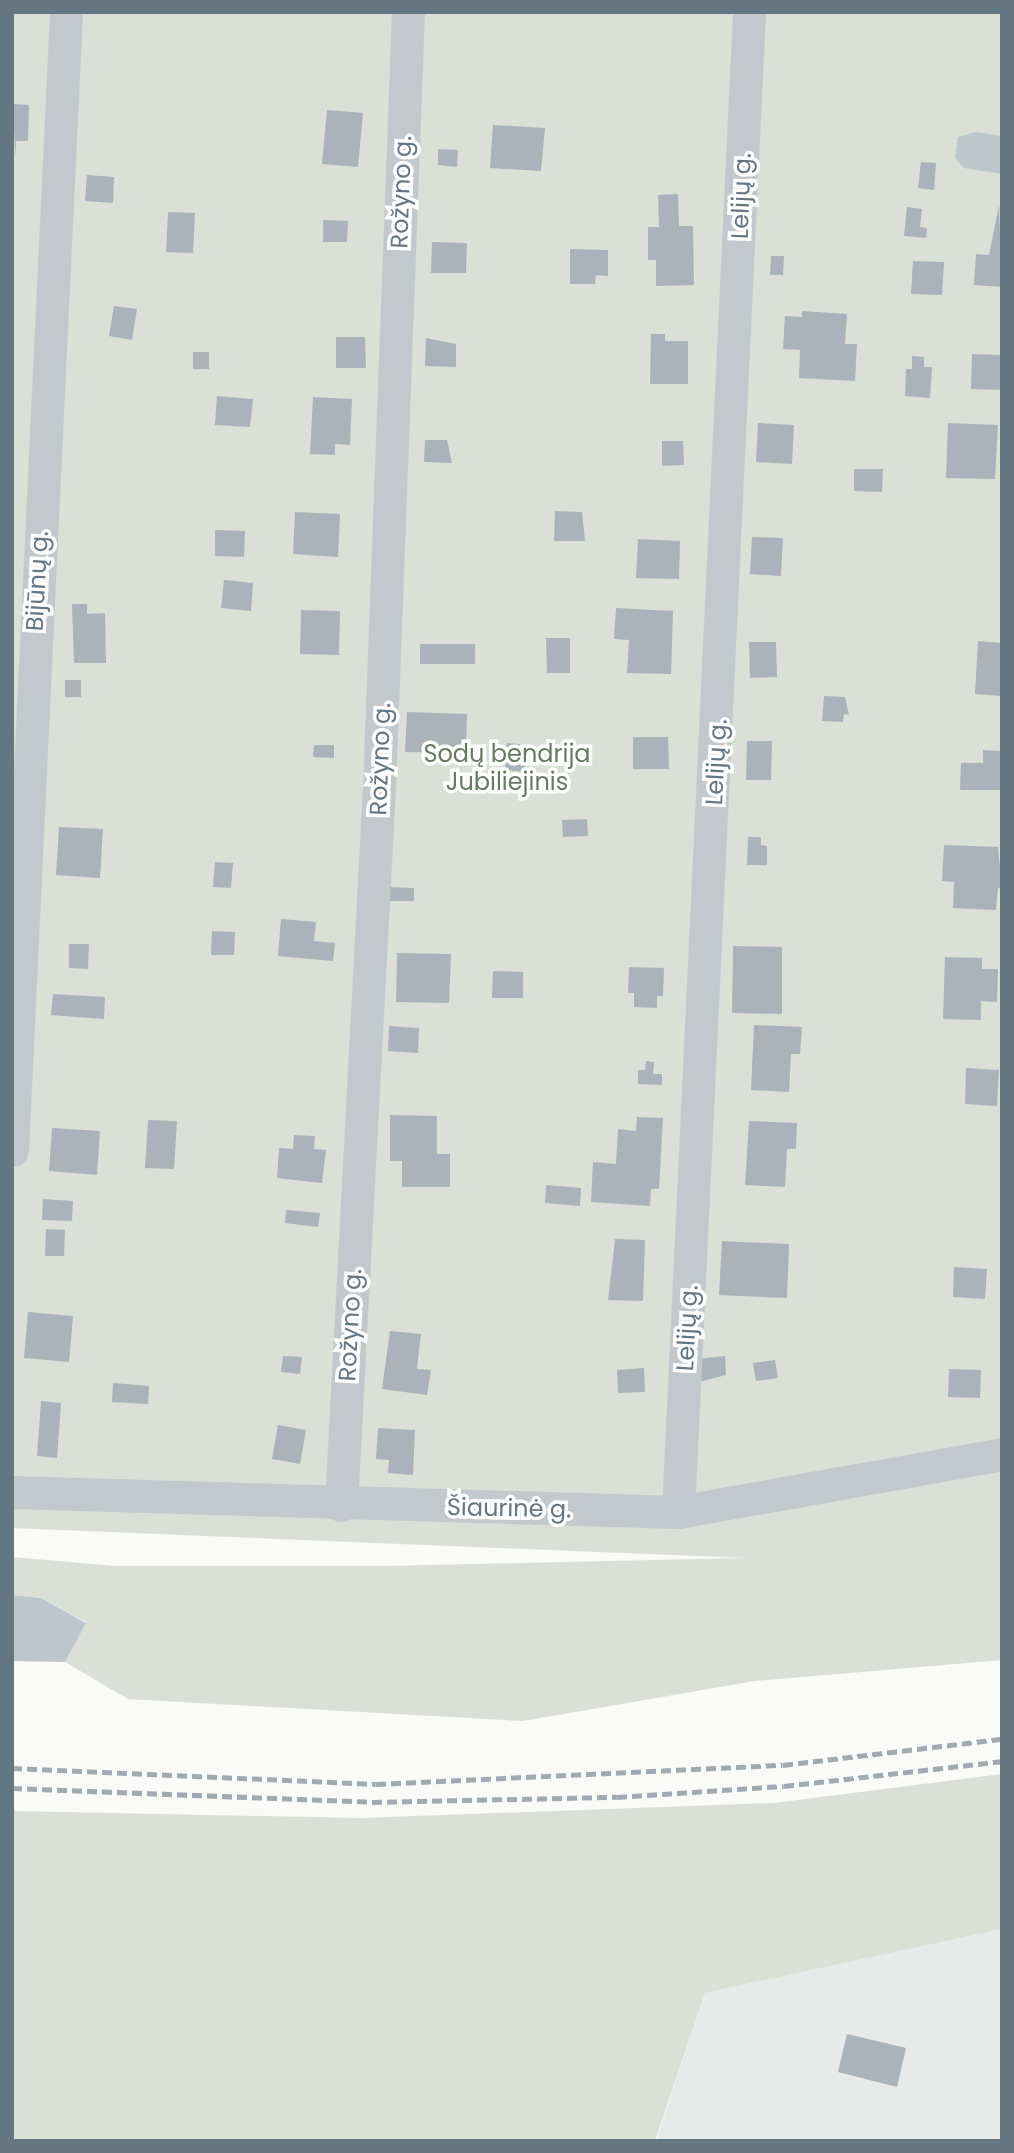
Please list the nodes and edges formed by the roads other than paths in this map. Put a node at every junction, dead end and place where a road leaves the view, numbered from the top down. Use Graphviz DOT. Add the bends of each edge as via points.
graph roads {
  1 [pos="66,12"];
  2 [pos="408,12"];
  3 [pos="749,12"];
  4 [pos="12,1150"];
  5 [pos="1002,1454"];
  6 [pos="12,1492"];
  7 [pos="341,1505"];
  8 [pos="678,1512"];
  1 -- 4 [label="street, Bijūnų g."];
  2 -- 7 [label="street, Rožyno g." via="379,788"];
  3 -- 8 [label="street, Lelijų g."];
  5 -- 8 [label="street, Šiaurinė g."];
  6 -- 7 [label="street, Šiaurinė g."];
  7 -- 8 [label="street, Šiaurinė g."];
}
